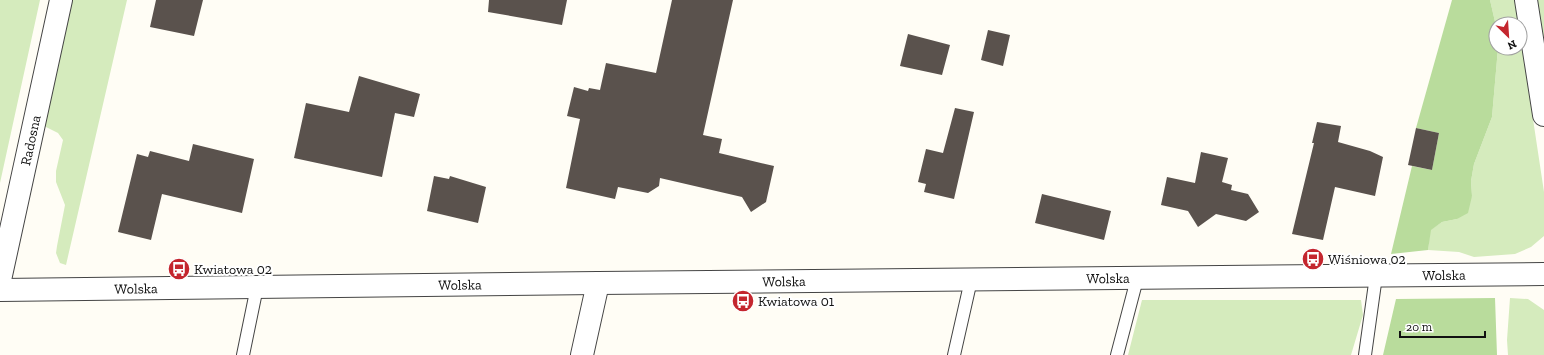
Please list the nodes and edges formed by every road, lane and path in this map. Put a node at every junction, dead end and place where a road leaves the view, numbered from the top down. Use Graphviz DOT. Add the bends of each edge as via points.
graph roads {
  1 [pos="61,0"];
  2 [pos="1526,0"];
  3 [pos="1544,115"];
  4 [pos="1544,274"];
  5 [pos="1376,276"];
  6 [pos="1137,279"];
  7 [pos="0,280"];
  8 [pos="971,280"];
  9 [pos="598,283"];
  10 [pos="257,287"];
  11 [pos="0,290"];
  12 [pos="243,355"];
  13 [pos="582,355"];
  14 [pos="954,355"];
  15 [pos="1118,355"];
  16 [pos="1365,355"];
  1 -- 7 [label="street, Radosna"];
  2 -- 3 [label="street"];
  4 -- 5 [label="street, Wolska"];
  5 -- 6 [label="street, Wolska"];
  5 -- 16 [label="lane"];
  6 -- 8 [label="street, Wolska"];
  6 -- 15 [label="lane"];
  8 -- 9 [label="street, Wolska"];
  8 -- 14 [label="lane"];
  9 -- 10 [label="street, Wolska"];
  9 -- 13 [label="street"];
  10 -- 11 [label="street, Wolska"];
  10 -- 12 [label="lane"];
}
